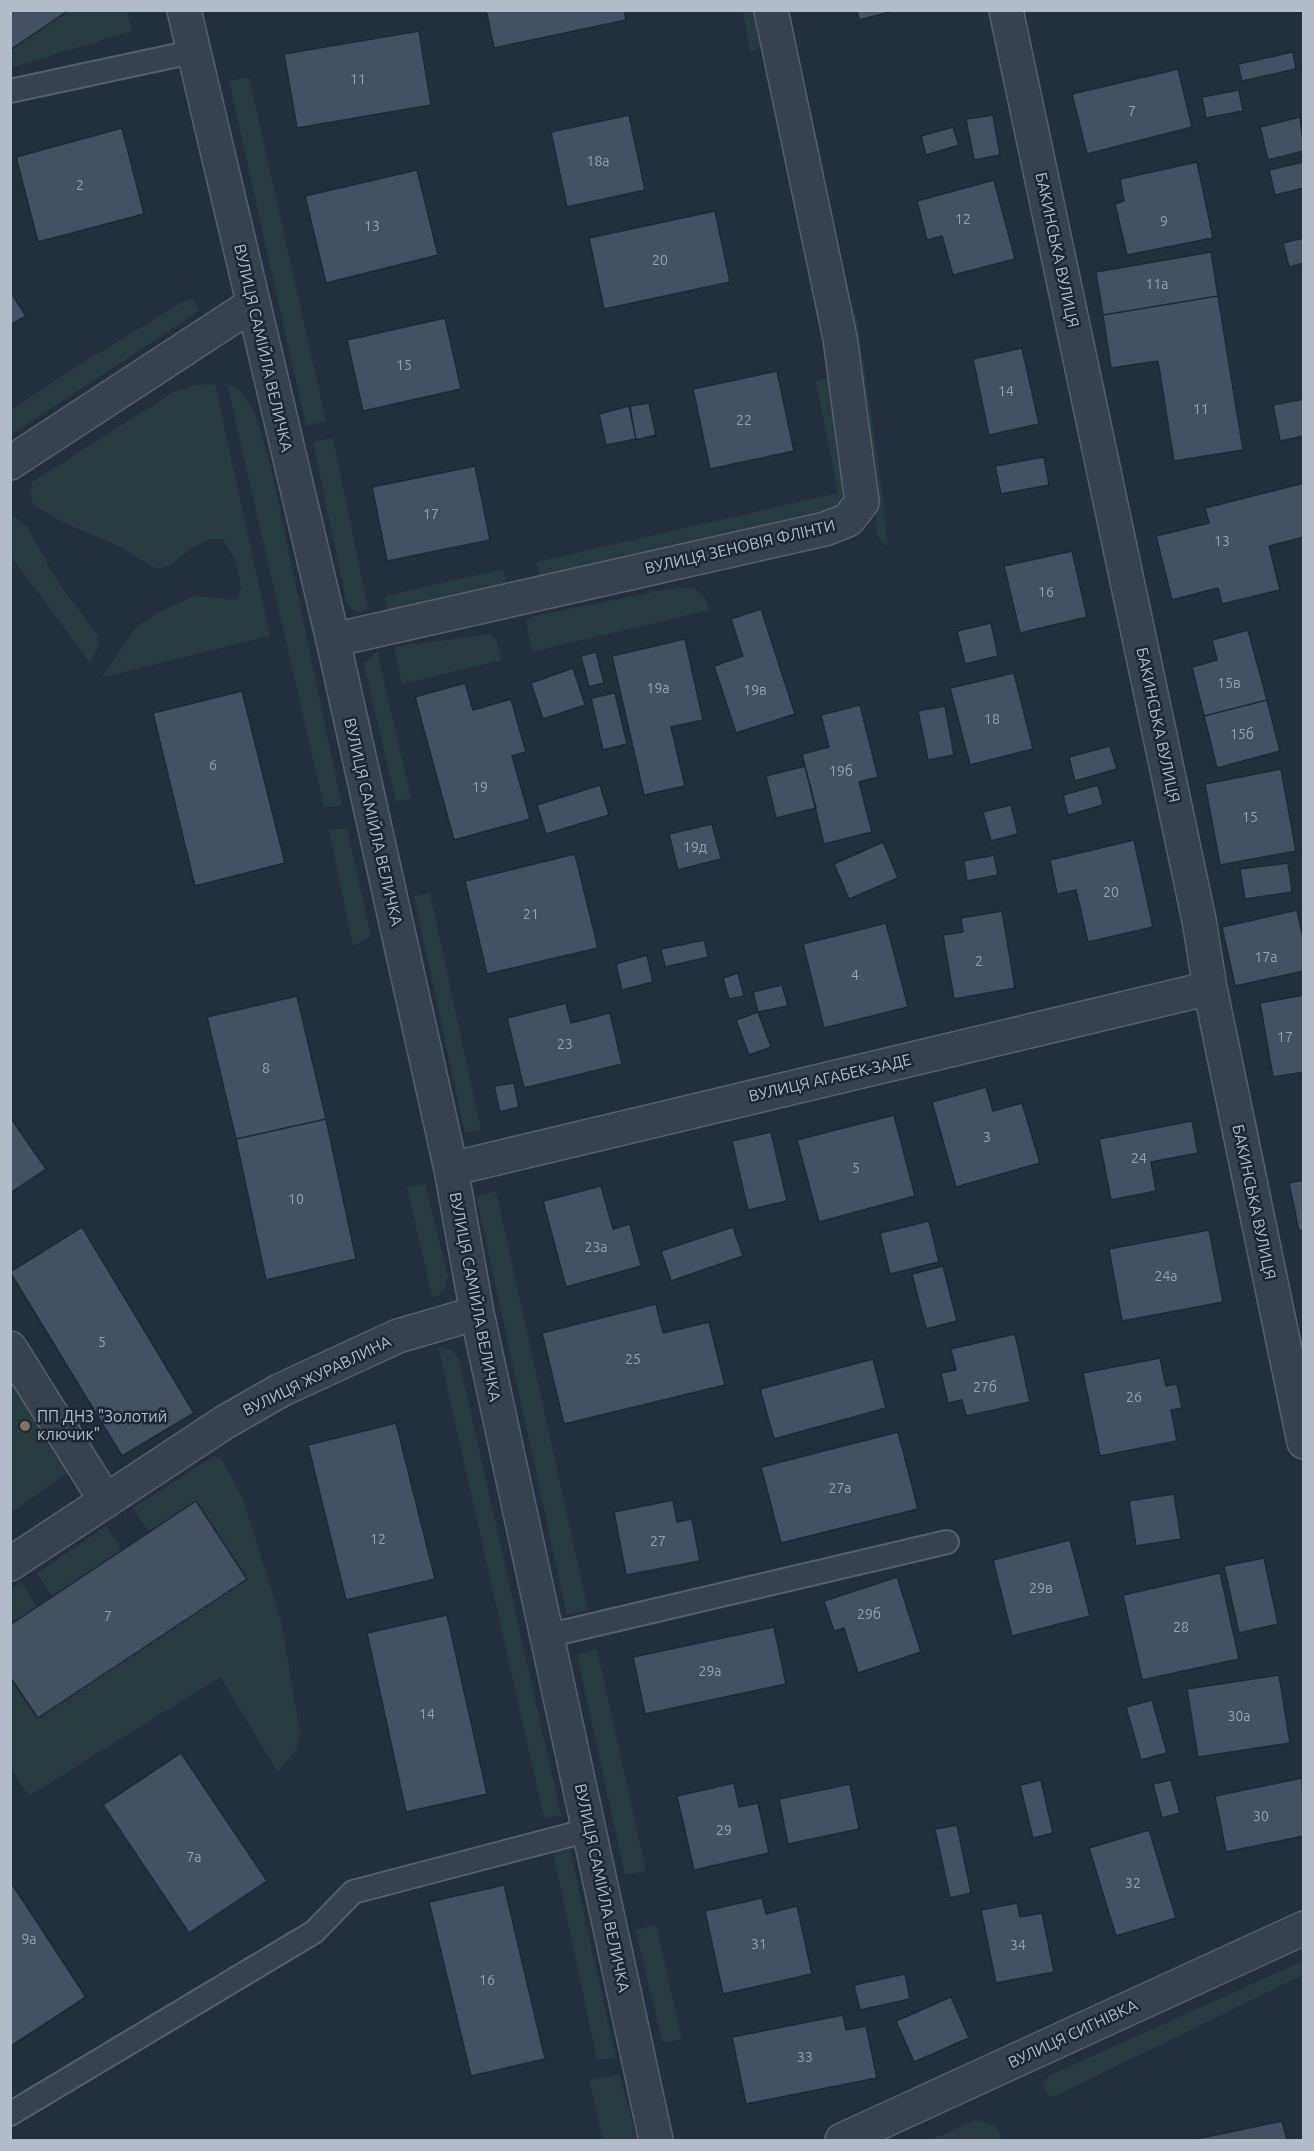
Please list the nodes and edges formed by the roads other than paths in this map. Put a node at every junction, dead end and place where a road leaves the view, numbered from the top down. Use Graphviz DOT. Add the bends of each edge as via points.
graph roads {
  1 [pos="183,10"];
  2 [pos="771,10"];
  3 [pos="1006,10"];
  4 [pos="192,52"];
  5 [pos="10,92"];
  6 [pos="253,304"];
  7 [pos="10,463"];
  8 [pos="333,640"];
  9 [pos="1210,988"];
  10 [pos="451,1169"];
  11 [pos="477,1313"];
  12 [pos="10,1348"];
  13 [pos="1304,1442"];
  14 [pos="106,1501"];
  15 [pos="947,1542"];
  16 [pos="10,1564"];
  17 [pos="546,1636"];
  18 [pos="589,1830"];
  19 [pos="1304,1928"];
  20 [pos="10,2114"];
  21 [pos="656,2140"];
  22 [pos="842,2140"];
  1 -- 4 [label="street, ВУЛИЦЯ САМІЙЛА ВЕЛИЧКА"];
  2 -- 8 [label="street, ВУЛИЦЯ ЗЕНОВІЯ ФЛІНТИ" via="840,338 862,502 848,520 825,529"];
  3 -- 9 [label="street, БАКИНСЬКА ВУЛИЦЯ"];
  4 -- 5 [label="lane"];
  4 -- 6 [label="street, ВУЛИЦЯ САМІЙЛА ВЕЛИЧКА"];
  6 -- 7 [label="street"];
  6 -- 8 [label="street, ВУЛИЦЯ САМІЙЛА ВЕЛИЧКА"];
  8 -- 10 [label="street, ВУЛИЦЯ САМІЙЛА ВЕЛИЧКА"];
  9 -- 10 [label="street, ВУЛИЦЯ АГАБЕК-ЗАДЕ"];
  9 -- 13 [label="street, БАКИНСЬКА ВУЛИЦЯ"];
  10 -- 11 [label="street, ВУЛИЦЯ САМІЙЛА ВЕЛИЧКА"];
  11 -- 14 [label="street, ВУЛИЦЯ ЖУРАВЛИНА" via="398,1336 281,1390"];
  11 -- 17 [label="street, ВУЛИЦЯ САМІЙЛА ВЕЛИЧКА"];
  12 -- 14 [label="street"];
  14 -- 16 [label="street, ВУЛИЦЯ ЖУРАВЛИНА"];
  15 -- 17 [label="lane"];
  17 -- 18 [label="street, ВУЛИЦЯ САМІЙЛА ВЕЛИЧКА"];
  18 -- 20 [label="lane" via="353,1892 314,1932"];
  18 -- 21 [label="street, ВУЛИЦЯ САМІЙЛА ВЕЛИЧКА"];
  19 -- 22 [label="street, ВУЛИЦЯ СИГНІВКА"];
}
